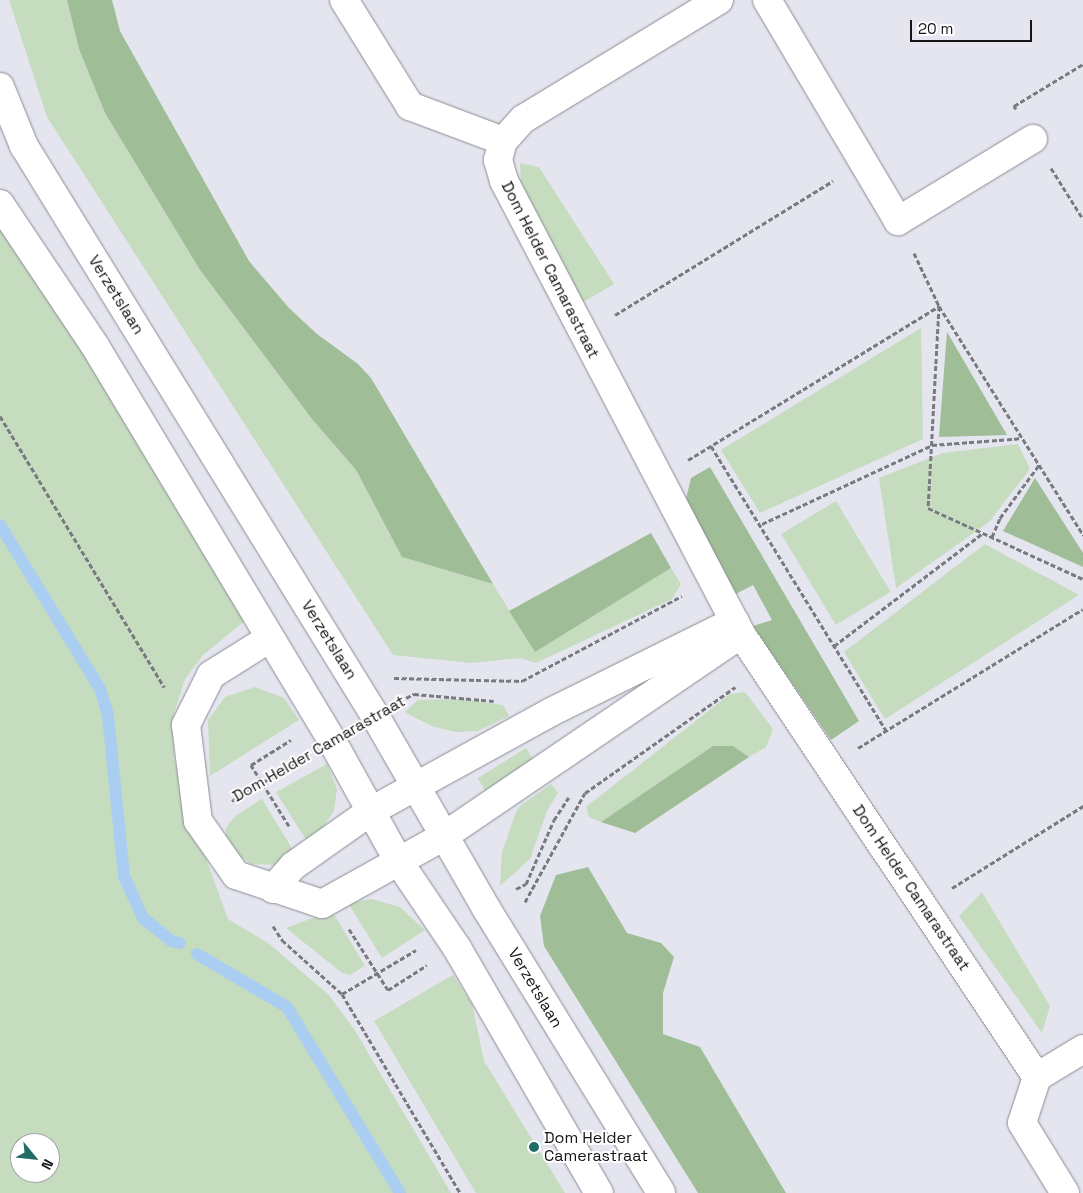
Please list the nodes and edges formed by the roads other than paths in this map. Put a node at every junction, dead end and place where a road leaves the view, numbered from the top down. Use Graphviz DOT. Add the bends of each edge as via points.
graph roads {
  1 [pos="344,0"];
  2 [pos="719,0"];
  3 [pos="767,0"];
  4 [pos="0,86"];
  5 [pos="1033,139"];
  6 [pos="503,141"];
  7 [pos="0,204"];
  8 [pos="738,627"];
  9 [pos="270,638"];
  10 [pos="415,788"];
  11 [pos="371,811"];
  12 [pos="444,836"];
  13 [pos="399,862"];
  14 [pos="273,889"];
  15 [pos="1083,1049"];
  16 [pos="1037,1077"];
  17 [pos="599,1193"];
  18 [pos="660,1193"];
  19 [pos="1065,1193"];
  1 -- 6 [label="street" via="410,106"];
  2 -- 6 [label="street" via="523,119"];
  3 -- 5 [label="street" via="898,221"];
  4 -- 10 [label="street, Verzetslaan" via="24,146 374,714"];
  6 -- 8 [label="street, Dom Helder Camarastraat" via="498,160 504,181 711,581"];
  7 -- 9 [label="street" via="95,346"];
  8 -- 10 [label="street" via="551,712"];
  8 -- 12 [label="street"];
  8 -- 16 [label="street, Dom Helder Camarastraat"];
  9 -- 11 [label="street"];
  9 -- 14 [label="street" via="211,675 186,725 198,821 236,875"];
  10 -- 11 [label="street"];
  10 -- 12 [label="street, Verzetslaan"];
  11 -- 13 [label="street"];
  11 -- 14 [label="street" via="293,866"];
  12 -- 13 [label="street"];
  12 -- 18 [label="street, Verzetslaan"];
  13 -- 14 [label="street" via="322,904"];
  13 -- 17 [label="street" via="446,932"];
  15 -- 16 [label="street"];
  16 -- 19 [label="street" via="1022,1123"];
}
